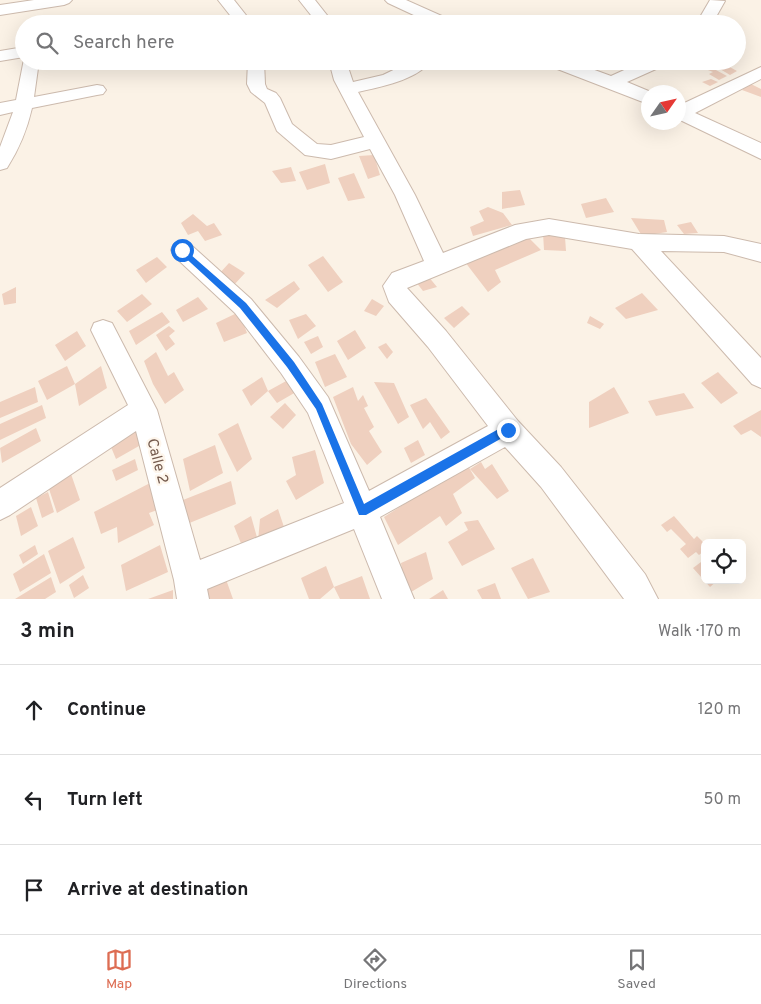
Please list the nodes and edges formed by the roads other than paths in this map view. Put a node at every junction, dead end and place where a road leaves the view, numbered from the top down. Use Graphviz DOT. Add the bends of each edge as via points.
graph roads {
  1 [pos="64,0"];
  2 [pos="226,0"];
  3 [pos="307,0"];
  4 [pos="393,0"];
  5 [pos="717,1"];
  6 [pos="33,2"];
  7 [pos="0,10"];
  8 [pos="33,15"];
  9 [pos="238,15"];
  10 [pos="319,15"];
  11 [pos="427,15"];
  12 [pos="709,15"];
  13 [pos="15,54"];
  14 [pos="0,56"];
  15 [pos="30,70"];
  16 [pos="256,70"];
  17 [pos="341,70"];
  18 [pos="408,70"];
  19 [pos="578,70"];
  20 [pos="638,70"];
  21 [pos="761,72"];
  22 [pos="612,82"];
  23 [pos="348,89"];
  24 [pos="97,90"];
  25 [pos="641,95"];
  26 [pos="24,104"];
  27 [pos="0,109"];
  28 [pos="686,109"];
  29 [pos="686,115"];
  30 [pos="376,141"];
  31 [pos="758,146"];
  32 [pos="0,163"];
  33 [pos="638,242"];
  34 [pos="182,250"];
  35 [pos="761,253"];
  36 [pos="437,264"];
  37 [pos="103,330"];
  38 [pos="761,376"];
  39 [pos="144,410"];
  40 [pos="508,430"];
  41 [pos="0,505"];
  42 [pos="362,511"];
  43 [pos="192,590"];
  44 [pos="398,599"];
  45 [pos="642,599"];
  1 -- 6 [label="street"];
  2 -- 9 [label="street"];
  3 -- 10 [label="street"];
  4 -- 11 [label="street"];
  5 -- 12 [label="street"];
  6 -- 7 [label="street"];
  6 -- 8 [label="street"];
  13 -- 14 [label="street"];
  15 -- 26 [label="street"];
  16 -- 30 [label="street" via="256,84 260,92 274,102 284,127 312,150 331,152"];
  17 -- 23 [label="street"];
  18 -- 23 [label="street" via="389,79"];
  19 -- 22 [label="street"];
  20 -- 22 [label="street"];
  21 -- 28 [label="street"];
  22 -- 25 [label="street"];
  23 -- 30 [label="street"];
  24 -- 26 [label="street"];
  26 -- 27 [label="street"];
  26 -- 32 [label="street" via="12,145"];
  29 -- 31 [label="street"];
  30 -- 36 [label="street"];
  33 -- 35 [label="street" via="724,244"];
  33 -- 36 [label="street" via="549,227 522,231"];
  33 -- 38 [label="street"];
  34 -- 42 [label="street" via="243,306 319,406"];
  36 -- 40 [label="street" via="400,280 395,286 397,295 437,339"];
  37 -- 39 [label="street, Calle 2"];
  39 -- 41 [label="street"];
  39 -- 43 [label="street, Calle 2"];
  40 -- 42 [label="street"];
  40 -- 45 [label="street" via="551,476"];
  42 -- 43 [label="street"];
  42 -- 44 [label="street"];
}
